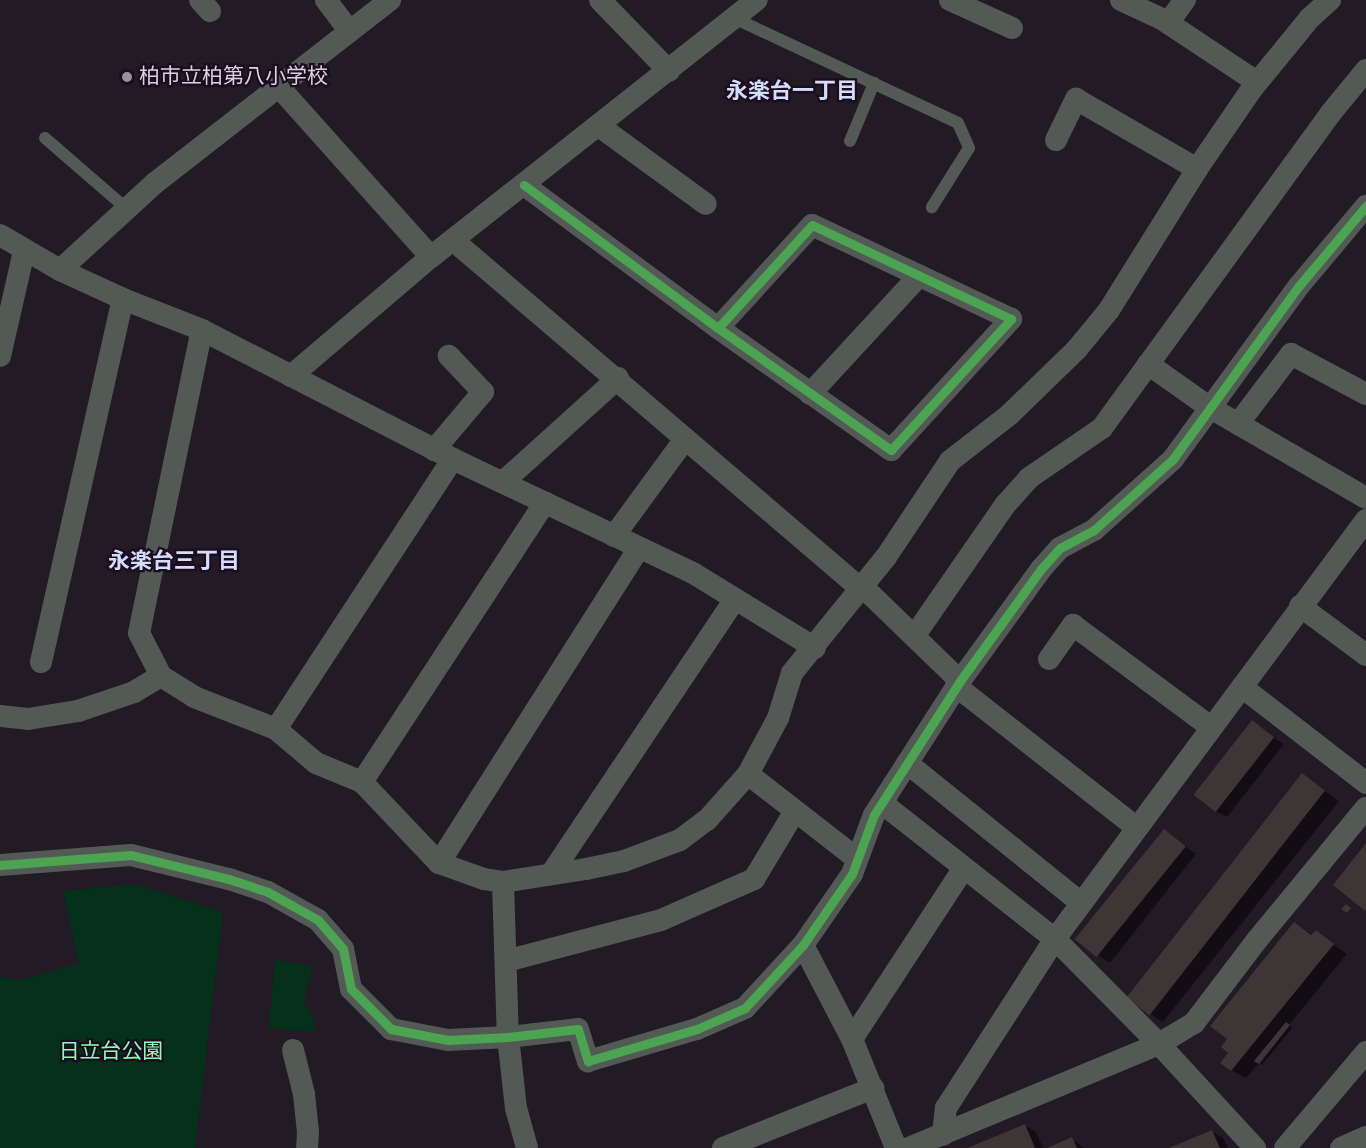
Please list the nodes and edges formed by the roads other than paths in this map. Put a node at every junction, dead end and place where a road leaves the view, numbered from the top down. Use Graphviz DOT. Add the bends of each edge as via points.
graph roads {
  1 [pos="326,0"];
  2 [pos="390,0"];
  3 [pos="600,0"];
  4 [pos="757,0"];
  5 [pos="950,0"];
  6 [pos="1121,0"];
  7 [pos="1185,0"];
  8 [pos="1330,0"];
  9 [pos="734,18"];
  10 [pos="1168,23"];
  11 [pos="1012,28"];
  12 [pos="349,31"];
  13 [pos="1366,70"];
  14 [pos="669,71"];
  15 [pos="1257,82"];
  16 [pos="874,83"];
  17 [pos="279,87"];
  18 [pos="599,126"];
  19 [pos="45,138"];
  20 [pos="1056,140"];
  21 [pos="849,141"];
  22 [pos="1197,169"];
  23 [pos="524,185"];
  24 [pos="706,204"];
  25 [pos="1366,206"];
  26 [pos="932,207"];
  27 [pos="127,209"];
  28 [pos="0,235"];
  29 [pos="454,241"];
  30 [pos="24,251"];
  31 [pos="431,257"];
  32 [pos="60,270"];
  33 [pos="920,276"];
  34 [pos="123,299"];
  35 [pos="718,328"];
  36 [pos="202,330"];
  37 [pos="0,356"];
  38 [pos="449,356"];
  39 [pos="1148,364"];
  40 [pos="291,376"];
  41 [pos="618,378"];
  42 [pos="810,394"];
  43 [pos="1366,394"];
  44 [pos="1209,407"];
  45 [pos="1238,424"];
  46 [pos="685,439"];
  47 [pos="444,455"];
  48 [pos="503,482"];
  49 [pos="1366,498"];
  50 [pos="545,502"];
  51 [pos="1365,524"];
  52 [pos="614,536"];
  53 [pos="639,548"];
  54 [pos="862,588"];
  55 [pos="735,599"];
  56 [pos="1300,606"];
  57 [pos="915,635"];
  58 [pos="815,648"];
  59 [pos="1366,655"];
  60 [pos="1049,659"];
  61 [pos="41,662"];
  62 [pos="161,676"];
  63 [pos="958,683"];
  64 [pos="1242,687"];
  65 [pos="0,716"];
  66 [pos="1211,727"];
  67 [pos="276,729"];
  68 [pos="907,763"];
  69 [pos="748,774"];
  70 [pos="362,782"];
  71 [pos="1366,783"];
  72 [pos="882,802"];
  73 [pos="1366,808"];
  74 [pos="795,811"];
  75 [pos="1137,827"];
  76 [pos="857,859"];
  77 [pos="439,863"];
  78 [pos="0,864"];
  79 [pos="964,868"];
  80 [pos="550,874"];
  81 [pos="503,882"];
  82 [pos="1081,903"];
  83 [pos="1055,939"];
  84 [pos="803,945"];
  85 [pos="506,962"];
  86 [pos="508,1037"];
  87 [pos="852,1039"];
  88 [pos="1159,1044"];
  89 [pos="292,1050"];
  90 [pos="1366,1052"];
  91 [pos="873,1088"];
  92 [pos="944,1135"];
  93 [pos="1366,1137"];
  94 [pos="307,1148"];
  95 [pos="527,1148"];
  96 [pos="723,1148"];
  97 [pos="896,1148"];
  98 [pos="909,1148"];
  99 [pos="1255,1148"];
  100 [pos="1285,1148"];
  101 [pos="1341,1148"];
  1 -- 12 [label="street"];
  2 -- 12 [label="street"];
  3 -- 14 [label="street"];
  4 -- 9 [label="street"];
  5 -- 11 [label="street"];
  6 -- 10 [label="street"];
  7 -- 10 [label="street"];
  8 -- 15 [label="street"];
  9 -- 14 [label="street"];
  9 -- 16 [label="lane"];
  10 -- 15 [label="street"];
  12 -- 17 [label="street"];
  13 -- 39 [label="street"];
  14 -- 18 [label="street"];
  15 -- 22 [label="street"];
  16 -- 21 [label="lane"];
  16 -- 26 [label="lane" via="958,123 969,148"];
  17 -- 27 [label="street"];
  17 -- 31 [label="street"];
  18 -- 23 [label="street"];
  18 -- 24 [label="street"];
  19 -- 27 [label="lane"];
  20 -- 22 [label="street" via="1076,99"];
  22 -- 54 [label="street" via="1109,310 1077,349 1009,415 950,461"];
  23 -- 29 [label="street"];
  23 -- 35 [label="street"];
  25 -- 44 [label="street" via="1298,287"];
  27 -- 32 [label="street"];
  28 -- 30 [label="street"];
  29 -- 31 [label="street"];
  29 -- 41 [label="street"];
  30 -- 32 [label="street"];
  30 -- 37 [label="street"];
  31 -- 40 [label="street"];
  32 -- 34 [label="street"];
  33 -- 35 [label="street" via="812,225"];
  33 -- 42 [label="street"];
  33 -- 42 [label="street" via="1011,319 891,450"];
  34 -- 36 [label="street"];
  34 -- 61 [label="street"];
  35 -- 42 [label="street"];
  36 -- 40 [label="street"];
  36 -- 62 [label="street" via="139,633"];
  38 -- 47 [label="street" via="483,392"];
  39 -- 44 [label="street"];
  39 -- 57 [label="street" via="1101,428 1029,478 1005,505"];
  40 -- 47 [label="street"];
  41 -- 46 [label="street"];
  41 -- 48 [label="street"];
  43 -- 45 [label="street" via="1291,354"];
  44 -- 45 [label="street"];
  44 -- 63 [label="street" via="1173,459 1135,495 1094,530 1060,548"];
  45 -- 49 [label="street"];
  46 -- 52 [label="street"];
  46 -- 54 [label="street"];
  47 -- 48 [label="street"];
  47 -- 67 [label="street"];
  48 -- 50 [label="street"];
  50 -- 52 [label="street"];
  50 -- 70 [label="street"];
  51 -- 56 [label="street"];
  52 -- 53 [label="street"];
  53 -- 55 [label="street" via="693,573"];
  53 -- 77 [label="street"];
  54 -- 57 [label="street"];
  54 -- 58 [label="street"];
  55 -- 58 [label="street"];
  55 -- 80 [label="street"];
  56 -- 59 [label="street"];
  56 -- 64 [label="street"];
  57 -- 63 [label="street"];
  58 -- 69 [label="street" via="792,673 778,718"];
  60 -- 66 [label="street" via="1073,625"];
  62 -- 65 [label="street" via="135,692 78,711 28,719"];
  62 -- 67 [label="street" via="194,697"];
  63 -- 68 [label="street"];
  63 -- 75 [label="street"];
  64 -- 66 [label="street"];
  64 -- 71 [label="street"];
  66 -- 75 [label="street"];
  67 -- 70 [label="street" via="316,763"];
  68 -- 72 [label="street"];
  68 -- 82 [label="street"];
  69 -- 74 [label="street"];
  69 -- 80 [label="street" via="707,820 680,840 624,861"];
  70 -- 77 [label="street"];
  72 -- 76 [label="street"];
  72 -- 79 [label="street"];
  73 -- 88 [label="street" via="1194,1023"];
  74 -- 76 [label="street"];
  74 -- 85 [label="street" via="754,879 661,920"];
  75 -- 82 [label="street"];
  76 -- 84 [label="street" via="852,874"];
  77 -- 81 [label="street"];
  78 -- 86 [label="street" via="131,855 268,892 318,920 343,949 351,989 391,1029 448,1040"];
  79 -- 83 [label="street"];
  79 -- 87 [label="street"];
  80 -- 81 [label="street"];
  81 -- 85 [label="street"];
  82 -- 83 [label="street"];
  83 -- 88 [label="street"];
  83 -- 92 [label="street" via="946,1108"];
  84 -- 86 [label="street" via="745,1008 697,1029 588,1061 578,1029"];
  84 -- 87 [label="street"];
  85 -- 86 [label="street"];
  86 -- 95 [label="street" via="516,1108"];
  87 -- 91 [label="street"];
  88 -- 92 [label="street"];
  88 -- 99 [label="street"];
  89 -- 94 [label="street" via="304,1094"];
  90 -- 100 [label="street"];
  91 -- 96 [label="street"];
  91 -- 97 [label="street"];
  92 -- 98 [label="street"];
  93 -- 101 [label="street"];
}
